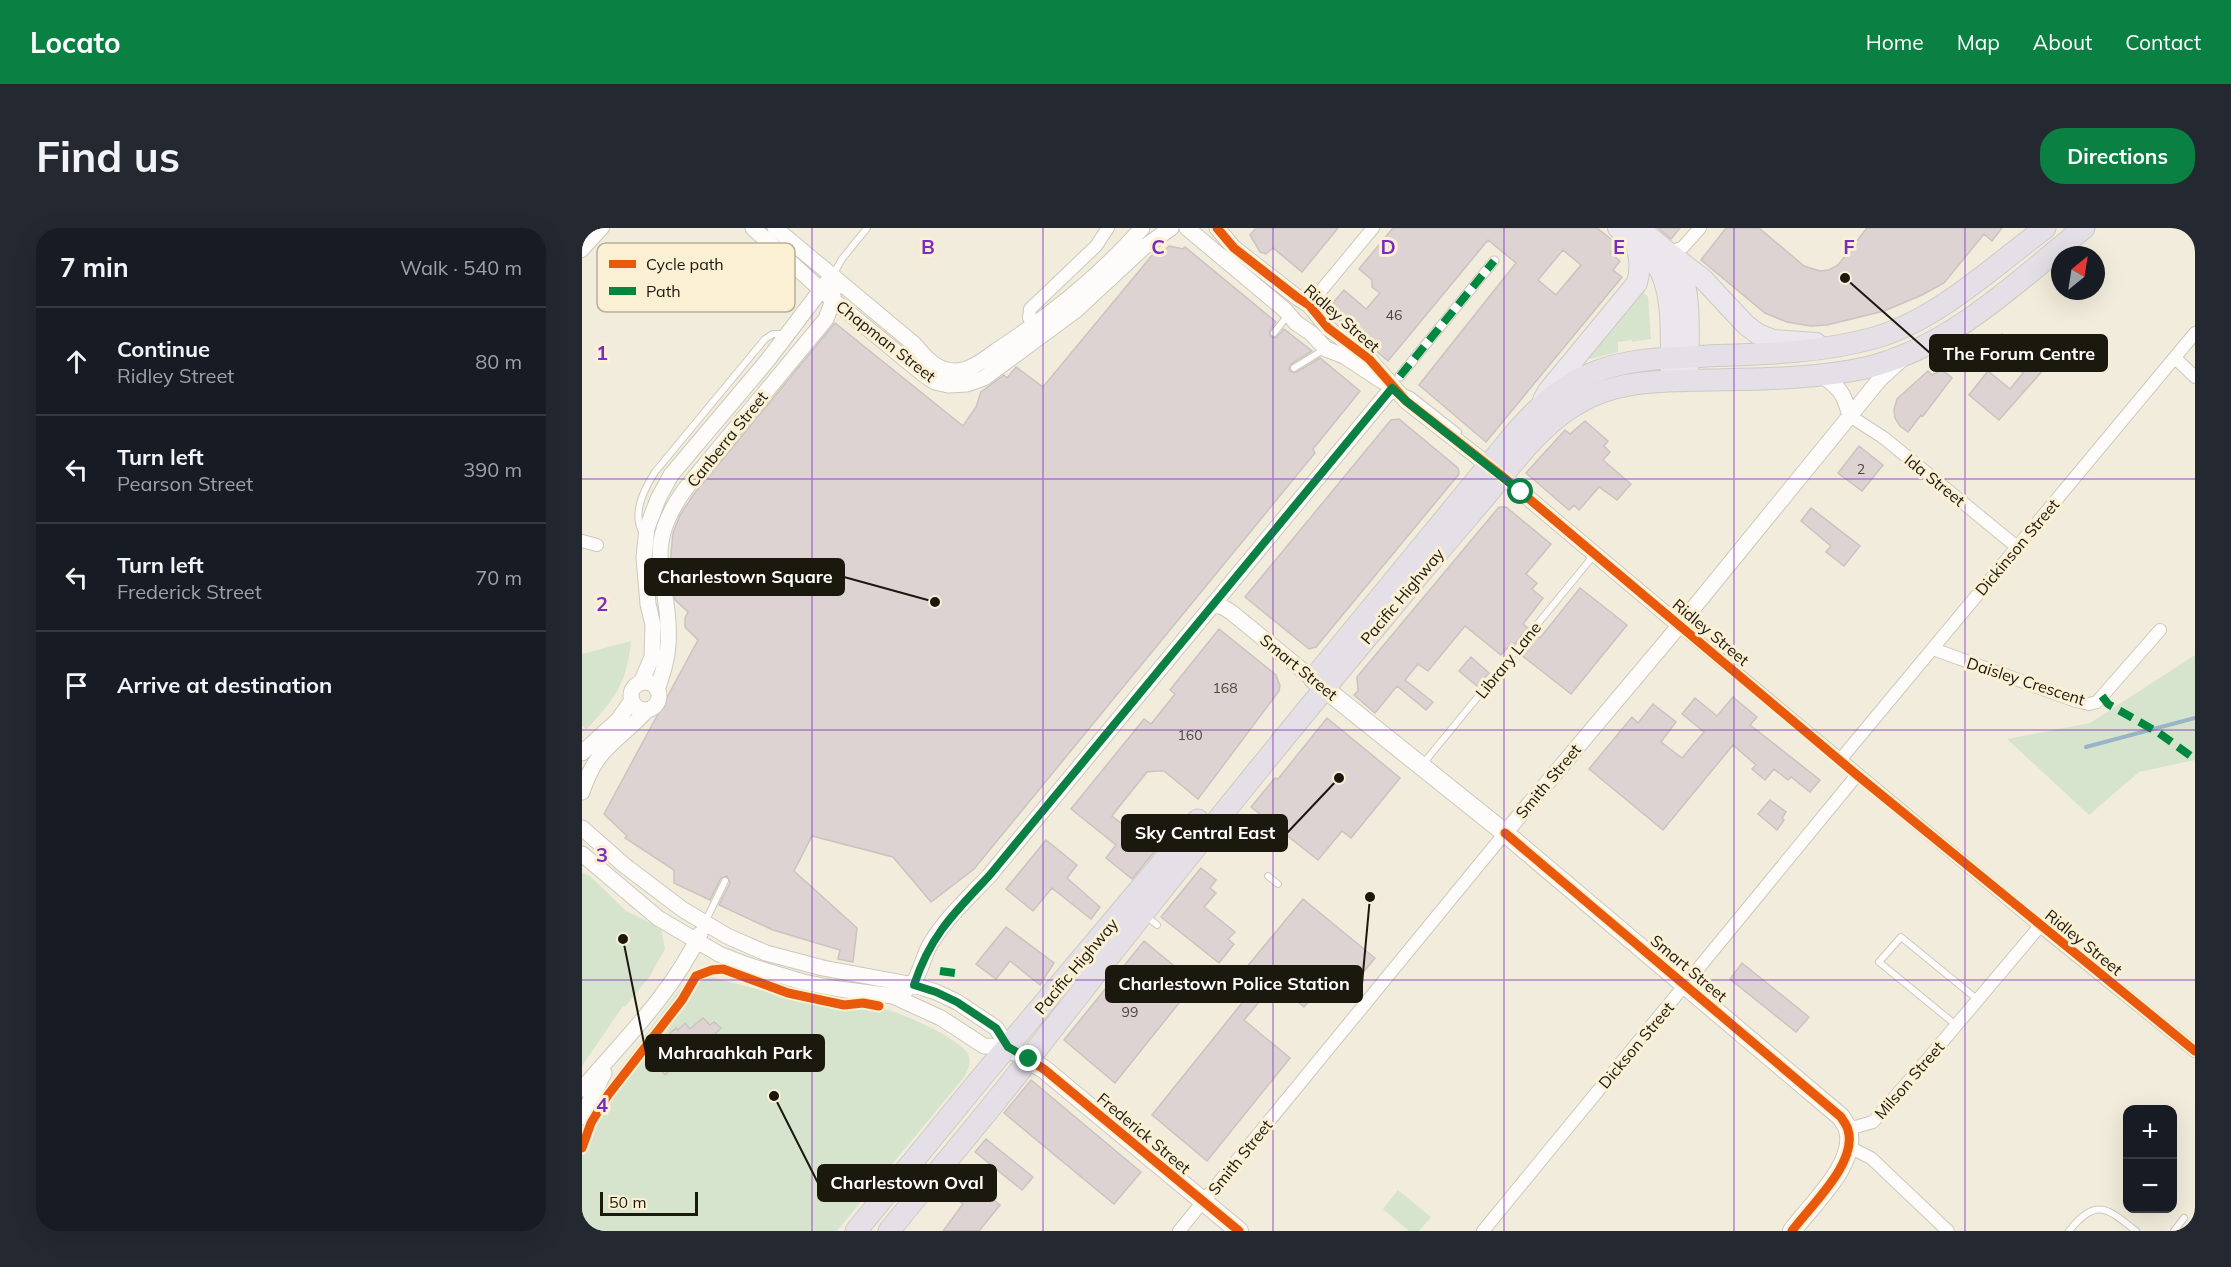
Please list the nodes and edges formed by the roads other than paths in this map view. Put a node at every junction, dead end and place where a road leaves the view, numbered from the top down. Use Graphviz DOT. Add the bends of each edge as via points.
graph roads {
  1 [pos="603,228"];
  2 [pos="753,228"];
  3 [pos="775,228"];
  4 [pos="867,228"];
  5 [pos="1108,228"];
  6 [pos="1142,228"];
  7 [pos="1171,228"];
  8 [pos="1187,228"];
  9 [pos="1217,228"];
  10 [pos="1373,228"];
  11 [pos="1618,228"];
  12 [pos="1700,228"];
  13 [pos="2045,228"];
  14 [pos="2084,228"];
  15 [pos="1637,235"];
  16 [pos="769,243"];
  17 [pos="794,243"];
  18 [pos="795,244"];
  19 [pos="582,251"];
  20 [pos="1669,253"];
  21 [pos="1494,261"];
  22 [pos="795,266"];
  23 [pos="833,275"];
  24 [pos="821,290"];
  25 [pos="833,300"];
  26 [pos="1304,302"];
  27 [pos="1287,313"];
  28 [pos="1034,325"];
  29 [pos="1274,333"];
  30 [pos="2195,333"];
  31 [pos="1338,335"];
  32 [pos="1845,345"];
  33 [pos="1325,347"];
  34 [pos="1906,356"];
  35 [pos="1679,357"];
  36 [pos="2175,358"];
  37 [pos="1294,368"];
  38 [pos="1820,374"];
  39 [pos="2195,377"];
  40 [pos="1680,380"];
  41 [pos="1396,382"];
  42 [pos="1540,405"];
  43 [pos="1850,416"];
  44 [pos="1495,471"];
  45 [pos="582,541"];
  46 [pos="597,545"];
  47 [pos="2017,547"];
  48 [pos="1594,554"];
  49 [pos="1213,605"];
  50 [pos="1679,625"];
  51 [pos="2160,630"];
  52 [pos="1933,649"];
  53 [pos="641,683"];
  54 [pos="1318,684"];
  55 [pos="657,690"];
  56 [pos="632,700"];
  57 [pos="647,710"];
  58 [pos="582,753"];
  59 [pos="1840,760"];
  60 [pos="1421,765"];
  61 [pos="1857,775"];
  62 [pos="582,792"];
  63 [pos="582,828"];
  64 [pos="1505,833"];
  65 [pos="582,854"];
  66 [pos="1268,876"];
  67 [pos="725,881"];
  68 [pos="1278,884"];
  69 [pos="705,923"];
  70 [pos="2040,926"];
  71 [pos="696,942"];
  72 [pos="914,985"];
  73 [pos="1686,985"];
  74 [pos="892,996"];
  75 [pos="1978,1000"];
  76 [pos="1956,1026"];
  77 [pos="618,1046"];
  78 [pos="1008,1047"];
  79 [pos="2195,1051"];
  80 [pos="1029,1059"];
  81 [pos="582,1089"];
  82 [pos="582,1117"];
  83 [pos="1849,1138"];
  84 [pos="1203,1202"];
  85 [pos="2184,1218"];
  86 [pos="856,1231"];
  87 [pos="889,1231"];
  88 [pos="1179,1231"];
  89 [pos="1239,1231"];
  90 [pos="1483,1231"];
  91 [pos="1792,1231"];
  92 [pos="1948,1231"];
  93 [pos="2069,1231"];
  94 [pos="2136,1231"];
  95 [pos="2174,1231"];
  1 -- 19 [label="street"];
  2 -- 16 [label="street, Chapman Street"];
  3 -- 17 [label="street, Chapman Street"];
  4 -- 23 [label="lane"];
  5 -- 28 [label="street" via="1096,246 1030,309 1029,318"];
  6 -- 28 [label="street, Chapman Street" via="1090,280"];
  7 -- 25 [label="street, Chapman Street" via="1143,248 1075,311 984,378 967,384 948,385 923,375"];
  8 -- 27 [label="street, Ridley Street"];
  9 -- 26 [label="street, Ridley Street" via="1234,248"];
  10 -- 26 [label="street"];
  11 -- 15 [label="main road"];
  12 -- 20 [label="street" via="1688,243"];
  13 -- 32 [label="highway, Pacific Highway" via="1931,312 1892,331"];
  14 -- 34 [label="highway, Pacific Highway" via="1968,321"];
  15 -- 20 [label="main road"];
  15 -- 35 [label="main road" via="1665,282"];
  15 -- 42 [label="main road" via="1640,272 1636,283"];
  18 -- 23 [label="street, Chapman Street"];
  20 -- 32 [label="main road" via="1703,279 1758,334 1773,340"];
  20 -- 35 [label="main road" via="1680,268 1688,311"];
  21 -- 41 [label="street"];
  22 -- 24 [label="street, Chapman Street"];
  23 -- 24 [label="street, Canberra Street"];
  23 -- 25 [label="street, Canberra Street"];
  23 -- 28 [label="street, Chapman Street" via="941,369 972,367"];
  24 -- 25 [label="street, Chapman Street"];
  24 -- 53 [label="street, Canberra Street" via="671,475 651,514 644,557 653,643 652,657"];
  25 -- 55 [label="street, Canberra Street" via="826,319 670,512 659,552 668,643"];
  26 -- 27 [label="street, Ridley Street" via="1290,303"];
  26 -- 31 [label="street, Ridley Street"];
  27 -- 29 [label="lane"];
  27 -- 33 [label="street, Ridley Street"];
  30 -- 36 [label="street, Dickinson Street"];
  31 -- 33 [label="street, Ridley Street" via="1335,343"];
  31 -- 41 [label="street, Ridley Street"];
  32 -- 35 [label="highway, Pacific Highway"];
  33 -- 37 [label="lane"];
  33 -- 41 [label="street, Ridley Street"];
  34 -- 38 [label="highway, Pacific Highway" via="1864,368"];
  34 -- 43 [label="street, Smith Street" via="1880,379"];
  35 -- 40 [label="main road"];
  35 -- 42 [label="highway, Pacific Highway" via="1621,363 1594,372"];
  36 -- 39 [label="street"];
  36 -- 47 [label="street, Dickinson Street"];
  38 -- 40 [label="highway, Pacific Highway"];
  38 -- 43 [label="street" via="1838,387"];
  40 -- 44 [label="highway, Pacific Highway" via="1618,387 1582,400"];
  41 -- 44 [label="street, Ridley Street" via="1406,401"];
  41 -- 49 [label="street"];
  42 -- 44 [label="highway, Pacific Highway"];
  43 -- 47 [label="street, Ida Street" via="1884,438"];
  43 -- 50 [label="street, Smith Street"];
  44 -- 48 [label="street, Ridley Street"];
  44 -- 54 [label="highway, Pacific Highway"];
  45 -- 46 [label="street"];
  47 -- 52 [label="street, Dickinson Street"];
  48 -- 50 [label="street, Ridley Street"];
  48 -- 60 [label="lane, Library Lane"];
  49 -- 54 [label="street, Smart Street" via="1231,612"];
  49 -- 72 [label="street" via="989,876 944,923 927,951"];
  50 -- 59 [label="street, Ridley Street"];
  50 -- 64 [label="street, Smith Street"];
  51 -- 52 [label="street, Daisley Crescent" via="2097,702 2089,704"];
  52 -- 59 [label="street, Dickinson Street"];
  53 -- 55 [label="street" via="649,683"];
  53 -- 56 [label="street" via="632,692"];
  54 -- 60 [label="main road, Smart Street"];
  54 -- 78 [label="highway, Pacific Highway"];
  54 -- 80 [label="highway, Pacific Highway" via="1150,919"];
  55 -- 57 [label="street" via="656,705"];
  56 -- 57 [label="street" via="637,707"];
  56 -- 58 [label="street" via="618,720"];
  57 -- 62 [label="street" via="596,760"];
  59 -- 61 [label="street, Ridley Street"];
  60 -- 64 [label="main road, Smart Street"];
  61 -- 70 [label="street, Ridley Street"];
  61 -- 73 [label="street, Dickson Street"];
  63 -- 69 [label="street, Frederick Street" via="624,865"];
  64 -- 73 [label="main road, Smart Street"];
  64 -- 84 [label="street, Smith Street"];
  65 -- 71 [label="street, Frederick Street" via="658,918"];
  66 -- 68 [label="lane"];
  67 -- 69 [label="lane"];
  69 -- 71 [label="street"];
  69 -- 72 [label="street, Frederick Street" via="766,953 823,969"];
  70 -- 75 [label="street, Milson Street"];
  70 -- 79 [label="street, Ridley Street"];
  71 -- 74 [label="street, Frederick Street" via="747,965 794,980"];
  71 -- 77 [label="street" via="668,987"];
  72 -- 74 [label="street"];
  72 -- 78 [label="street, Frederick Street" via="957,1002 984,1019 996,1028"];
  73 -- 83 [label="main road, Smart Street" via="1828,1104 1841,1117"];
  73 -- 90 [label="street, Dickson Street"];
  74 -- 78 [label="street, Frederick Street" via="941,1018 984,1046"];
  75 -- 76 [label="street, Milson Street"];
  75 -- 76 [label="lane" via="1901,937 1879,962"];
  76 -- 83 [label="street, Milson Street" via="1873,1122"];
  77 -- 81 [label="street"];
  77 -- 82 [label="street"];
  78 -- 80 [label="main road, Frederick Street"];
  78 -- 86 [label="highway, Pacific Highway"];
  80 -- 84 [label="main road, Frederick Street"];
  80 -- 87 [label="highway, Pacific Highway"];
  83 -- 91 [label="main road" via="1842,1164"];
  83 -- 92 [label="street"];
  84 -- 88 [label="street, Smith Street"];
  84 -- 89 [label="main road, Frederick Street"];
  85 -- 95 [label="lane"];
  93 -- 94 [label="lane" via="2085,1213 2102,1209"];
}
